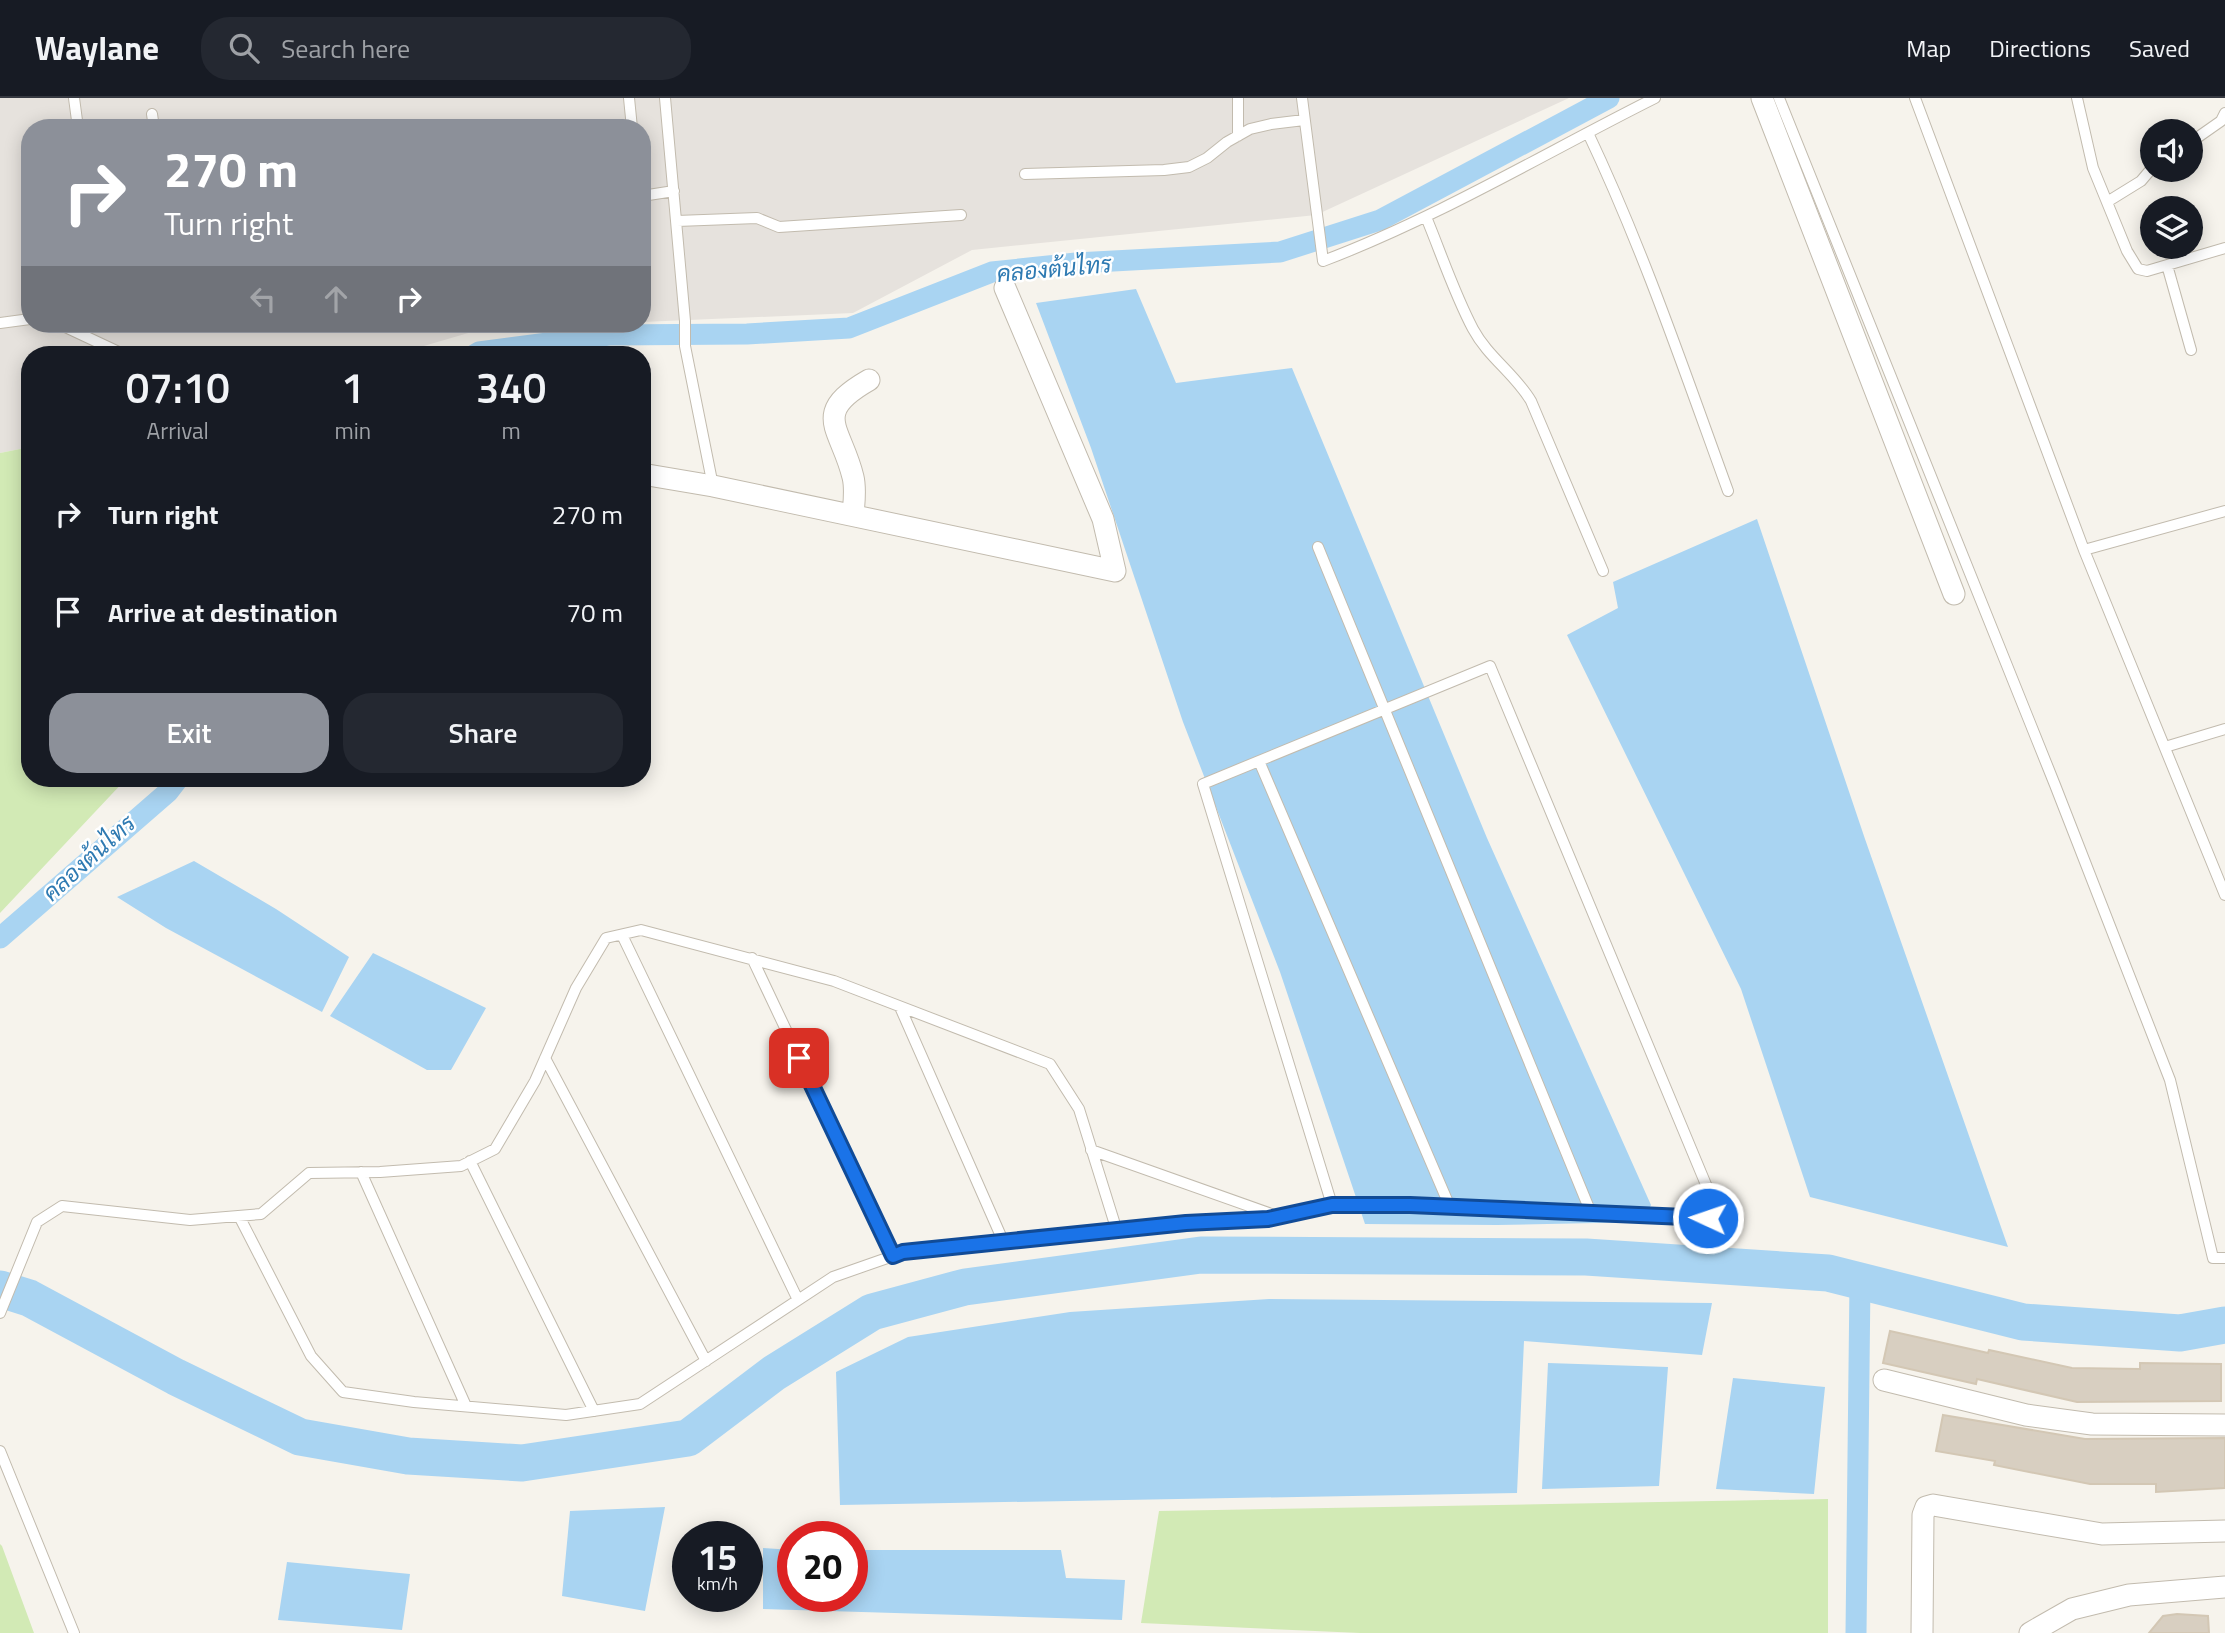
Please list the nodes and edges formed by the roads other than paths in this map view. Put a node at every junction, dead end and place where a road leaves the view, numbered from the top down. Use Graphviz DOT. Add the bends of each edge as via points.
graph roads {
  1 [pos="74,98"];
  2 [pos="629,98"];
  3 [pos="665,98"];
  4 [pos="1238,98"];
  5 [pos="1302,98"];
  6 [pos="1655,98"];
  7 [pos="1762,98"];
  8 [pos="1779,98"];
  9 [pos="1915,98"];
  10 [pos="2077,98"];
  11 [pos="2225,113"];
  12 [pos="152,114"];
  13 [pos="77,119"];
  14 [pos="153,119"];
  15 [pos="631,119"];
  16 [pos="1304,120"];
  17 [pos="1588,134"];
  18 [pos="2203,134"];
  19 [pos="1238,136"];
  20 [pos="1025,174"];
  21 [pos="2140,182"];
  22 [pos="674,191"];
  23 [pos="651,195"];
  24 [pos="2107,202"];
  25 [pos="961,215"];
  26 [pos="1426,216"];
  27 [pos="677,221"];
  28 [pos="2225,248"];
  29 [pos="2167,265"];
  30 [pos="1005,288"];
  31 [pos="21,320"];
  32 [pos="0,323"];
  33 [pos="78,333"];
  34 [pos="106,346"];
  35 [pos="2190,350"];
  36 [pos="869,380"];
  37 [pos="651,476"];
  38 [pos="713,486"];
  39 [pos="1728,491"];
  40 [pos="2225,510"];
  41 [pos="853,515"];
  42 [pos="1318,547"];
  43 [pos="2084,550"];
  44 [pos="1603,571"];
  45 [pos="1954,594"];
  46 [pos="1385,710"];
  47 [pos="2225,729"];
  48 [pos="2165,747"];
  49 [pos="1259,761"];
  50 [pos="2225,895"];
  51 [pos="622,934"];
  52 [pos="752,958"];
  53 [pos="900,1007"];
  54 [pos="545,1058"];
  55 [pos="1091,1150"];
  56 [pos="470,1161"];
  57 [pos="360,1172"];
  58 [pos="1332,1205"];
  59 [pos="1450,1207"];
  60 [pos="1591,1213"];
  61 [pos="239,1216"];
  62 [pos="1279,1217"];
  63 [pos="1116,1231"];
  64 [pos="1004,1243"];
  65 [pos="893,1256"];
  66 [pos="2225,1258"];
  67 [pos="798,1300"];
  68 [pos="0,1313"];
  69 [pos="706,1361"];
  70 [pos="1884,1380"];
  71 [pos="466,1406"];
  72 [pos="594,1411"];
  73 [pos="2225,1425"];
  74 [pos="0,1451"];
  75 [pos="2225,1531"];
  76 [pos="2225,1587"];
  77 [pos="74,1633"];
  78 [pos="1922,1633"];
  79 [pos="2030,1633"];
  1 -- 13 [label="lane"];
  2 -- 15 [label="lane"];
  3 -- 22 [label="lane"];
  4 -- 19 [label="lane"];
  5 -- 16 [label="lane"];
  6 -- 17 [label="lane"];
  7 -- 45 [label="street"];
  8 -- 66 [label="lane" via="2170,1080 2213,1258"];
  9 -- 43 [label="lane"];
  10 -- 24 [label="lane" via="2093,168"];
  11 -- 18 [label="lane"];
  12 -- 14 [label="lane"];
  16 -- 19 [label="lane" via="1250,129"];
  16 -- 26 [label="lane" via="1323,260"];
  17 -- 26 [label="lane"];
  17 -- 39 [label="lane" via="1638,246"];
  19 -- 20 [label="lane" via="1189,167"];
  21 -- 24 [label="lane"];
  22 -- 23 [label="lane"];
  22 -- 27 [label="lane"];
  24 -- 29 [label="lane" via="2138,269"];
  25 -- 27 [label="lane" via="779,227 757,218"];
  26 -- 44 [label="lane" via="1472,328 1531,401"];
  27 -- 38 [label="lane" via="685,342"];
  28 -- 29 [label="lane"];
  29 -- 35 [label="lane"];
  30 -- 41 [label="street" via="1103,519 1115,571"];
  31 -- 32 [label="lane"];
  33 -- 34 [label="lane"];
  36 -- 41 [label="street" via="846,393 834,418 854,478"];
  37 -- 38 [label="street"];
  38 -- 41 [label="street"];
  40 -- 43 [label="lane"];
  42 -- 46 [label="lane"];
  43 -- 48 [label="lane"];
  46 -- 49 [label="lane"];
  46 -- 60 [label="lane"];
  46 -- 60 [label="lane" via="1490,666 1712,1199 1708,1218"];
  47 -- 48 [label="lane"];
  48 -- 50 [label="lane"];
  49 -- 58 [label="lane" via="1203,784"];
  49 -- 59 [label="lane"];
  51 -- 52 [label="lane" via="641,930"];
  51 -- 54 [label="lane" via="606,939 576,988"];
  51 -- 67 [label="lane"];
  52 -- 53 [label="lane" via="834,981"];
  52 -- 65 [label="lane"];
  53 -- 55 [label="lane" via="1050,1064 1079,1109"];
  53 -- 64 [label="lane"];
  54 -- 56 [label="lane" via="495,1149"];
  54 -- 69 [label="lane"];
  55 -- 62 [label="lane"];
  55 -- 63 [label="lane"];
  56 -- 57 [label="lane" via="461,1166"];
  56 -- 72 [label="lane"];
  57 -- 61 [label="lane" via="309,1173 261,1214"];
  57 -- 71 [label="lane"];
  58 -- 59 [label="lane"];
  58 -- 62 [label="lane"];
  59 -- 60 [label="lane"];
  61 -- 68 [label="lane" via="190,1220 62,1206 37,1222"];
  61 -- 71 [label="lane" via="311,1356 343,1392"];
  62 -- 63 [label="lane"];
  63 -- 64 [label="lane"];
  64 -- 65 [label="lane"];
  65 -- 67 [label="lane" via="833,1277"];
  67 -- 69 [label="lane"];
  69 -- 72 [label="lane" via="640,1404"];
  70 -- 73 [label="street" via="2026,1415 2079,1422"];
  71 -- 72 [label="lane" via="566,1415"];
  74 -- 77 [label="lane"];
  75 -- 78 [label="street" via="2102,1534 1933,1504 1923,1515"];
  76 -- 79 [label="street" via="2129,1595 2072,1609"];
}
